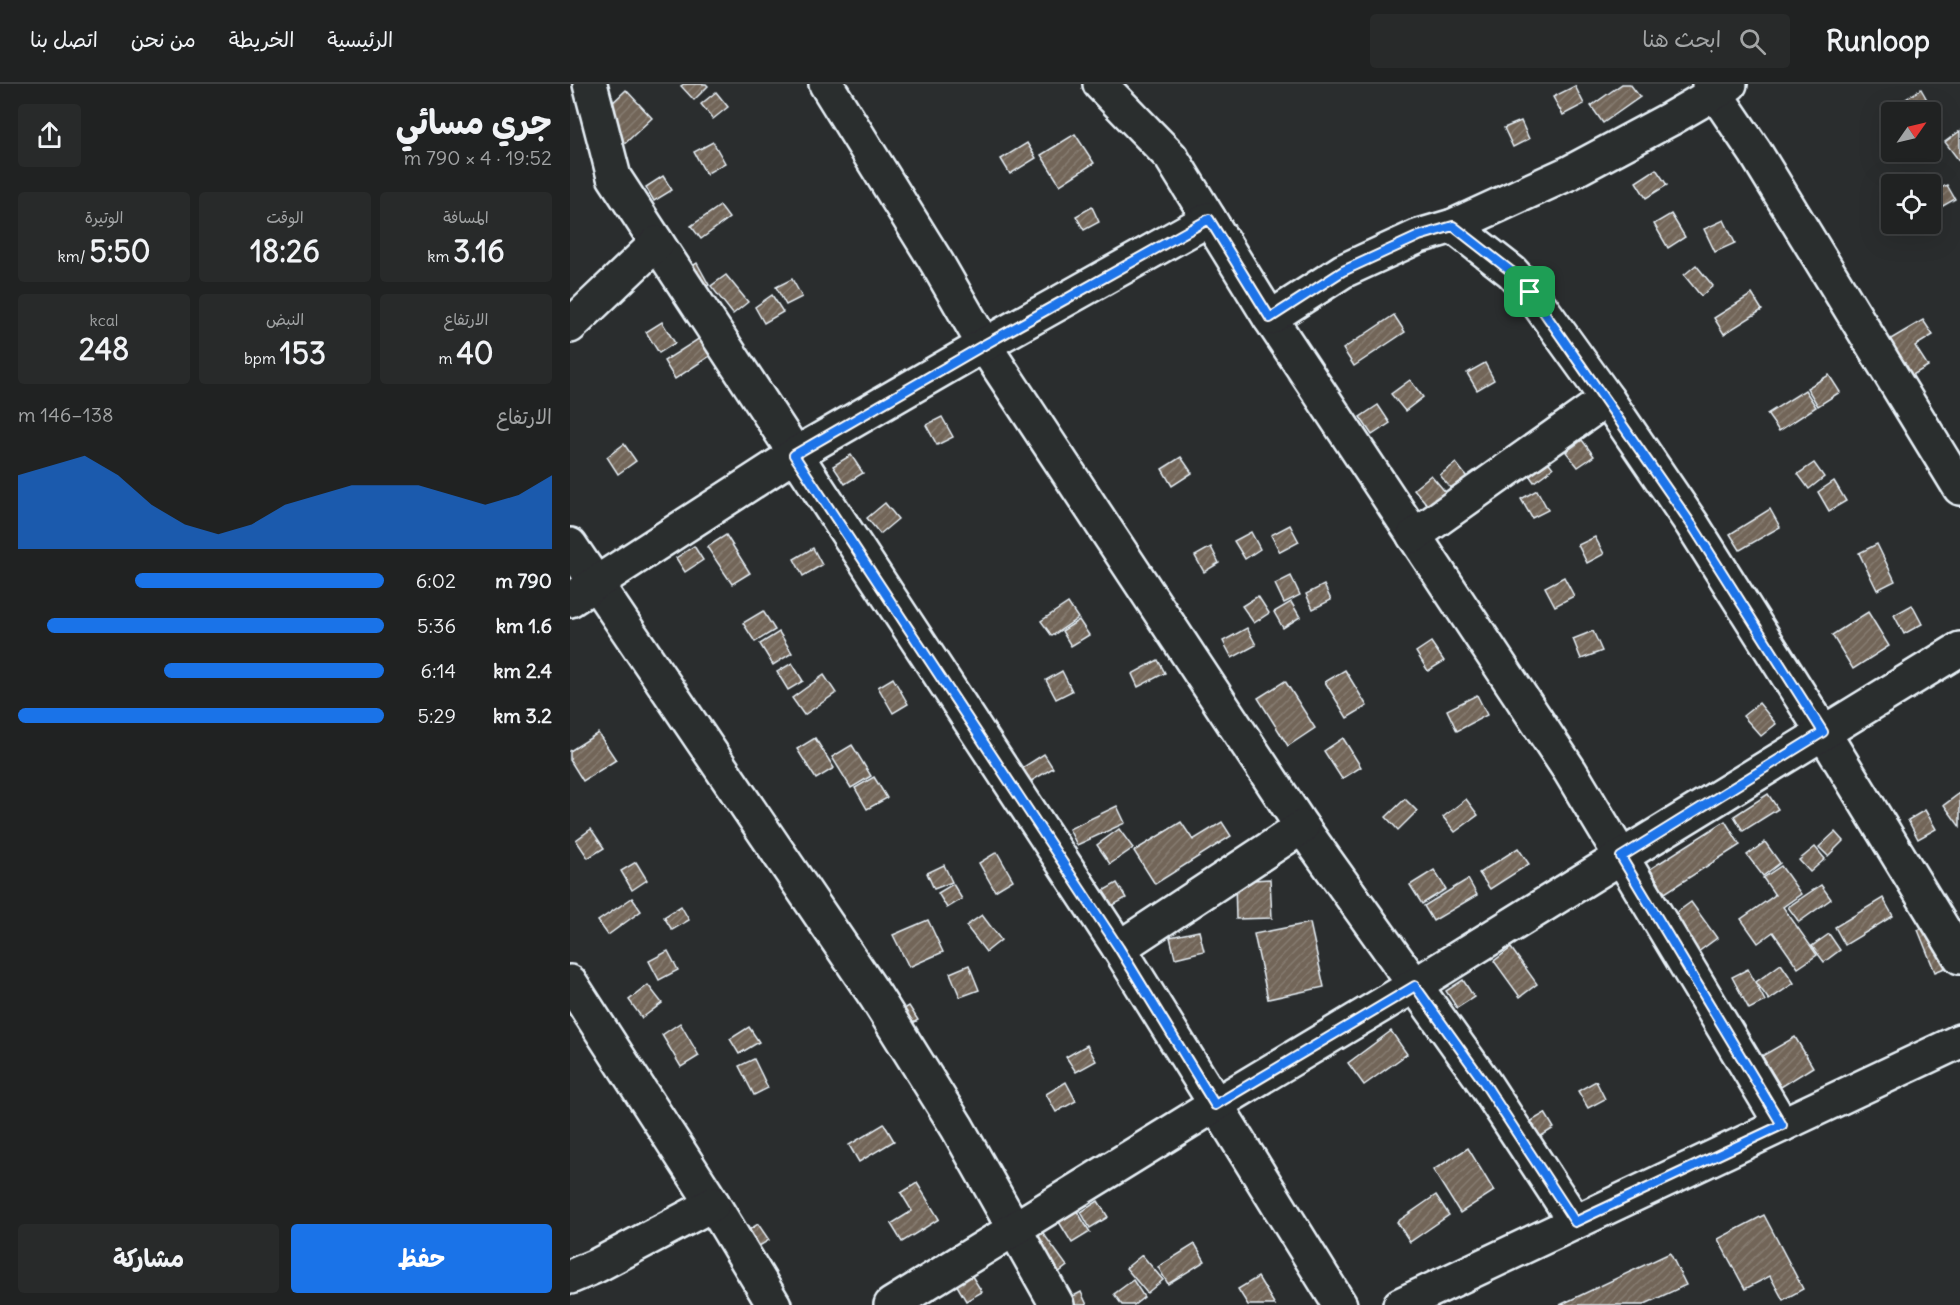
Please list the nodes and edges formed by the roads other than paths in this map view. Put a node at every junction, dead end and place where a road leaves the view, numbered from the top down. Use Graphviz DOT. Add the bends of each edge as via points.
graph roads {
  1 [pos="590,84"];
  2 [pos="826,84"];
  3 [pos="1100,84"];
  4 [pos="1718,87"];
  5 [pos="1209,219"];
  6 [pos="1453,226"];
  7 [pos="657,243"];
  8 [pos="1270,318"];
  9 [pos="570,326"];
  10 [pos="984,345"];
  11 [pos="1607,399"];
  12 [pos="794,455"];
  13 [pos="1960,488"];
  14 [pos="1414,536"];
  15 [pos="570,545"];
  16 [pos="582,591"];
  17 [pos="1960,649"];
  18 [pos="1823,732"];
  19 [pos="1302,826"];
  20 [pos="1621,857"];
  21 [pos="1119,948"];
  22 [pos="1960,957"];
  23 [pos="570,982"];
  24 [pos="1415,986"];
  25 [pos="1960,1041"];
  26 [pos="1215,1105"];
  27 [pos="1782,1125"];
  28 [pos="713,1204"];
  29 [pos="1575,1222"];
  30 [pos="1015,1228"];
  31 [pos="570,1277"];
  32 [pos="774,1305"];
  33 [pos="891,1305"];
  34 [pos="1057,1305"];
  35 [pos="1340,1305"];
  36 [pos="1400,1305"];
  1 -- 7 [label="street" via="614,177"];
  2 -- 10 [label="street"];
  3 -- 5 [label="street" via="1171,158"];
  4 -- 6 [label="street" via="1569,173"];
  4 -- 13 [label="street"];
  5 -- 8 [label="street"];
  5 -- 10 [label="street"];
  6 -- 8 [label="street" via="1419,236 1343,271"];
  6 -- 11 [label="street" via="1512,272 1530,292"];
  7 -- 9 [label="street"];
  7 -- 12 [label="street"];
  8 -- 14 [label="street"];
  10 -- 12 [label="street"];
  10 -- 19 [label="street"];
  11 -- 14 [label="street"];
  11 -- 18 [label="street"];
  12 -- 16 [label="street"];
  12 -- 21 [label="street"];
  14 -- 20 [label="street" via="1570,771"];
  15 -- 16 [label="street"];
  16 -- 30 [label="street" via="876,997"];
  17 -- 18 [label="street"];
  18 -- 20 [label="street"];
  18 -- 22 [label="street"];
  19 -- 21 [label="street"];
  19 -- 24 [label="street"];
  20 -- 24 [label="street"];
  20 -- 27 [label="street"];
  21 -- 26 [label="street"];
  23 -- 28 [label="street"];
  24 -- 26 [label="street"];
  24 -- 29 [label="street" via="1481,1078"];
  25 -- 27 [label="street"];
  26 -- 30 [label="street"];
  26 -- 35 [label="street"];
  27 -- 29 [label="street"];
  28 -- 31 [label="street"];
  28 -- 32 [label="street"];
  29 -- 36 [label="street"];
  30 -- 33 [label="street"];
  30 -- 34 [label="street"];
}
